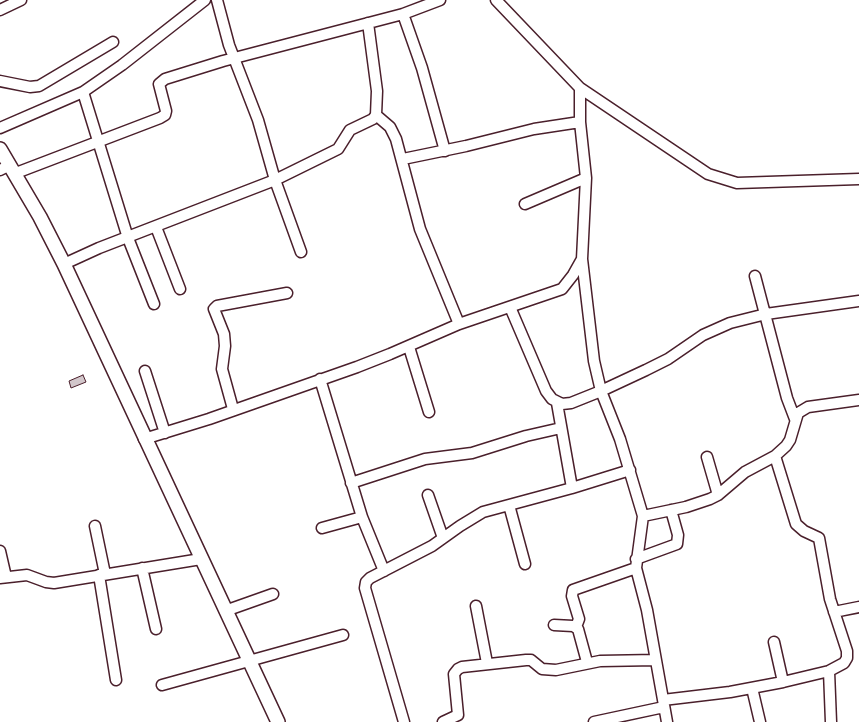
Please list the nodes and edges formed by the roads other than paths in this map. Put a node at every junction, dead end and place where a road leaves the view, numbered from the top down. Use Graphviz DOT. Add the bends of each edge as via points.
graph roads {
  1 [pos="21,0"];
  2 [pos="205,0"];
  3 [pos="217,0"];
  4 [pos="439,0"];
  5 [pos="496,0"];
  6 [pos="0,10"];
  7 [pos="402,14"];
  8 [pos="368,23"];
  9 [pos="113,42"];
  10 [pos="234,58"];
  11 [pos="0,81"];
  12 [pos="580,88"];
  13 [pos="83,92"];
  14 [pos="376,115"];
  15 [pos="580,122"];
  16 [pos="0,128"];
  17 [pos="99,140"];
  18 [pos="0,149"];
  19 [pos="445,151"];
  20 [pos="403,159"];
  21 [pos="9,169"];
  22 [pos="586,178"];
  23 [pos="859,179"];
  24 [pos="275,180"];
  25 [pos="526,204"];
  26 [pos="156,227"];
  27 [pos="128,238"];
  28 [pos="301,252"];
  29 [pos="582,260"];
  30 [pos="64,264"];
  31 [pos="755,276"];
  32 [pos="180,288"];
  33 [pos="287,293"];
  34 [pos="859,301"];
  35 [pos="154,304"];
  36 [pos="510,307"];
  37 [pos="766,314"];
  38 [pos="459,324"];
  39 [pos="409,347"];
  40 [pos="145,371"];
  41 [pos="320,379"];
  42 [pos="601,391"];
  43 [pos="859,400"];
  44 [pos="557,403"];
  45 [pos="233,409"];
  46 [pos="429,412"];
  47 [pos="795,419"];
  48 [pos="561,428"];
  49 [pos="166,433"];
  50 [pos="144,439"];
  51 [pos="774,456"];
  52 [pos="707,457"];
  53 [pos="630,470"];
  54 [pos="351,484"];
  55 [pos="572,488"];
  56 [pos="428,494"];
  57 [pos="718,495"];
  58 [pos="509,505"];
  59 [pos="671,510"];
  60 [pos="643,516"];
  61 [pos="362,517"];
  62 [pos="95,526"];
  63 [pos="322,528"];
  64 [pos="444,538"];
  65 [pos="0,551"];
  66 [pos="201,559"];
  67 [pos="636,563"];
  68 [pos="525,564"];
  69 [pos="142,568"];
  70 [pos="384,571"];
  71 [pos="102,575"];
  72 [pos="3,578"];
  73 [pos="273,594"];
  74 [pos="476,606"];
  75 [pos="859,607"];
  76 [pos="225,611"];
  77 [pos="834,612"];
  78 [pos="554,625"];
  79 [pos="576,627"];
  80 [pos="156,629"];
  81 [pos="343,635"];
  82 [pos="774,642"];
  83 [pos="656,660"];
  84 [pos="249,662"];
  85 [pos="587,662"];
  86 [pos="487,663"];
  87 [pos="828,671"];
  88 [pos="116,680"];
  89 [pos="783,682"];
  90 [pos="162,685"];
  91 [pos="752,688"];
  92 [pos="664,703"];
  93 [pos="278,722"];
  94 [pos="404,722"];
  95 [pos="443,722"];
  96 [pos="594,722"];
  97 [pos="667,722"];
  98 [pos="760,722"];
  99 [pos="831,722"];
  1 -- 6 [label="street"];
  2 -- 13 [label="street"];
  3 -- 10 [label="street"];
  4 -- 7 [label="street"];
  5 -- 12 [label="street"];
  7 -- 8 [label="street"];
  7 -- 19 [label="street" via="424,75"];
  8 -- 10 [label="street"];
  8 -- 14 [label="street" via="376,91"];
  9 -- 11 [label="street" via="40,86 30,87"];
  10 -- 17 [label="street" via="202,66 162,81 159,84 166,107 165,115"];
  10 -- 24 [label="street" via="258,120"];
  12 -- 15 [label="street"];
  12 -- 23 [label="street" via="708,174 722,179 737,183"];
  13 -- 16 [label="street"];
  13 -- 17 [label="street"];
  14 -- 20 [label="street" via="393,132"];
  14 -- 24 [label="street" via="350,130 338,150"];
  15 -- 19 [label="street" via="534,129"];
  15 -- 22 [label="street"];
  17 -- 21 [label="street"];
  17 -- 27 [label="street"];
  18 -- 21 [label="main road"];
  19 -- 20 [label="street"];
  20 -- 38 [label="street" via="420,229"];
  21 -- 30 [label="main road"];
  22 -- 25 [label="street"];
  22 -- 29 [label="street"];
  24 -- 26 [label="street"];
  24 -- 28 [label="street"];
  26 -- 27 [label="street"];
  26 -- 32 [label="street"];
  27 -- 30 [label="street"];
  27 -- 35 [label="street"];
  29 -- 36 [label="street" via="562,289"];
  29 -- 42 [label="street" via="592,346"];
  30 -- 50 [label="main road"];
  31 -- 37 [label="street"];
  33 -- 45 [label="street" via="217,306 214,309 224,334 222,369"];
  34 -- 37 [label="street"];
  36 -- 38 [label="street"];
  36 -- 44 [label="street" via="546,392"];
  37 -- 42 [label="street" via="716,328 668,358"];
  37 -- 47 [label="street" via="785,391"];
  38 -- 39 [label="street"];
  39 -- 41 [label="street"];
  39 -- 46 [label="street"];
  40 -- 49 [label="street"];
  41 -- 45 [label="street"];
  41 -- 54 [label="street"];
  42 -- 44 [label="street" via="571,403"];
  42 -- 53 [label="street"];
  43 -- 47 [label="street" via="808,407 798,413"];
  44 -- 48 [label="street"];
  45 -- 49 [label="street"];
  47 -- 51 [label="street" via="790,440"];
  48 -- 54 [label="street" via="472,453 425,459"];
  48 -- 55 [label="street"];
  49 -- 50 [label="street"];
  50 -- 66 [label="main road"];
  51 -- 57 [label="street" via="745,472"];
  51 -- 77 [label="street" via="796,524 819,538"];
  52 -- 57 [label="street"];
  53 -- 55 [label="street"];
  53 -- 60 [label="street"];
  54 -- 61 [label="street"];
  55 -- 58 [label="street"];
  56 -- 64 [label="street"];
  57 -- 59 [label="street" via="700,503"];
  58 -- 64 [label="street" via="480,513"];
  58 -- 68 [label="street"];
  59 -- 60 [label="street"];
  59 -- 67 [label="street" via="678,535 677,544"];
  60 -- 67 [label="street"];
  61 -- 63 [label="street"];
  61 -- 70 [label="street"];
  62 -- 71 [label="street"];
  64 -- 70 [label="street"];
  65 -- 72 [label="street"];
  66 -- 69 [label="street"];
  66 -- 76 [label="main road"];
  67 -- 79 [label="street" via="573,590 572,596 579,619"];
  67 -- 83 [label="street"];
  69 -- 71 [label="street"];
  69 -- 80 [label="street"];
  70 -- 94 [label="street" via="370,578 365,588"];
  71 -- 72 [label="street" via="54,583 27,575"];
  71 -- 88 [label="street"];
  73 -- 76 [label="street"];
  74 -- 86 [label="street"];
  75 -- 77 [label="street"];
  76 -- 84 [label="main road"];
  77 -- 87 [label="street" via="847,658 844,663"];
  78 -- 79 [label="street"];
  79 -- 85 [label="street" via="580,633"];
  81 -- 84 [label="street"];
  82 -- 89 [label="street"];
  83 -- 85 [label="street"];
  83 -- 92 [label="street"];
  84 -- 90 [label="street"];
  84 -- 93 [label="main road"];
  85 -- 86 [label="street" via="549,670 542,669 531,660"];
  86 -- 95 [label="street" via="462,667 455,672 458,715"];
  87 -- 89 [label="street"];
  87 -- 99 [label="street"];
  89 -- 91 [label="street"];
  91 -- 92 [label="street"];
  91 -- 98 [label="street"];
  92 -- 96 [label="street"];
  92 -- 97 [label="street"];
}
